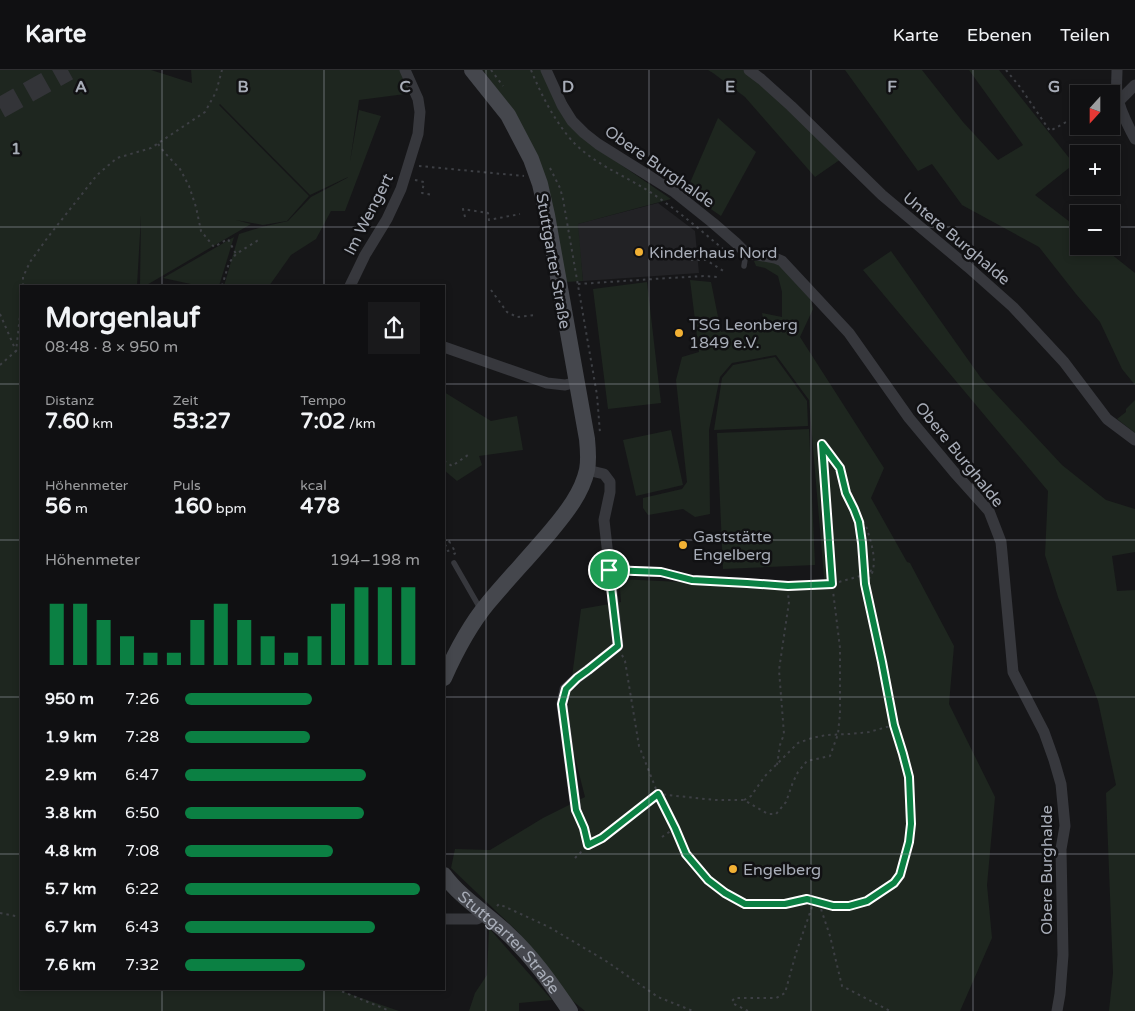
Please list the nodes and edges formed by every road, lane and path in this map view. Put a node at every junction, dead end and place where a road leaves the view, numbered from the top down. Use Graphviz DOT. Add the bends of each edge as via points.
graph roads {
  1 [pos="222,70"];
  2 [pos="405,70"];
  3 [pos="472,70"];
  4 [pos="546,70"];
  5 [pos="749,70"];
  6 [pos="1006,70"];
  7 [pos="1117,70"];
  8 [pos="1117,85"];
  9 [pos="1135,85"];
  10 [pos="1120,100"];
  11 [pos="1120,104"];
  12 [pos="1070,120"];
  13 [pos="1135,139"];
  14 [pos="158,144"];
  15 [pos="427,168"];
  16 [pos="513,175"];
  17 [pos="405,177"];
  18 [pos="433,195"];
  19 [pos="520,214"];
  20 [pos="464,217"];
  21 [pos="260,239"];
  22 [pos="746,253"];
  23 [pos="236,254"];
  24 [pos="691,260"];
  25 [pos="744,266"];
  26 [pos="725,272"];
  27 [pos="718,277"];
  28 [pos="578,284"];
  29 [pos="23,285"];
  30 [pos="222,285"];
  31 [pos="351,285"];
  32 [pos="491,290"];
  33 [pos="0,314"];
  34 [pos="536,315"];
  35 [pos="20,316"];
  36 [pos="445,347"];
  37 [pos="16,351"];
  38 [pos="20,353"];
  39 [pos="0,364"];
  40 [pos="577,382"];
  41 [pos="1135,440"];
  42 [pos="822,444"];
  43 [pos="468,455"];
  44 [pos="445,462"];
  45 [pos="587,470"];
  46 [pos="854,509"];
  47 [pos="866,526"];
  48 [pos="861,530"];
  49 [pos="445,540"];
  50 [pos="454,563"];
  51 [pos="609,570"];
  52 [pos="873,570"];
  53 [pos="864,575"];
  54 [pos="832,584"];
  55 [pos="865,584"];
  56 [pos="788,586"];
  57 [pos="482,612"];
  58 [pos="618,646"];
  59 [pos="445,676"];
  60 [pos="894,725"];
  61 [pos="838,734"];
  62 [pos="777,765"];
  63 [pos="658,794"];
  64 [pos="744,800"];
  65 [pos="576,810"];
  66 [pos="675,828"];
  67 [pos="662,837"];
  68 [pos="588,845"];
  69 [pos="575,858"];
  70 [pos="445,876"];
  71 [pos="814,901"];
  72 [pos="819,903"];
  73 [pos="0,913"];
  74 [pos="486,914"];
  75 [pos="20,917"];
  76 [pos="445,919"];
  77 [pos="338,990"];
  78 [pos="390,1011"];
  79 [pos="570,1011"];
  80 [pos="693,1011"];
  81 [pos="748,1011"];
  82 [pos="890,1011"];
  83 [pos="1057,1011"];
  1 -- 14 [label="path" via="216,92 205,112"];
  2 -- 17 [label="street, Im Wengert" via="420,112 418,134"];
  3 -- 40 [label="main road, Stuttgarter Straße" via="508,115 540,184"];
  4 -- 22 [label="street, Obere Burghalde" via="562,105 584,133 610,153 673,191"];
  5 -- 41 [label="street, Untere Burghalde" via="791,106 882,196 1013,307 1064,362 1107,419"];
  6 -- 12 [label="path" via="1050,131"];
  7 -- 8 [label="street"];
  9 -- 10 [label="street"];
  11 -- 13 [label="street"];
  14 -- 23 [label="path" via="180,169 189,186 201,231 214,247 228,239"];
  14 -- 29 [label="path" via="117,158 97,175 30,262"];
  15 -- 16 [label="path"];
  17 -- 18 [label="path" via="424,182 422,193"];
  17 -- 31 [label="street, Im Wengert" via="387,219"];
  19 -- 20 [label="path" via="489,220 488,213 463,209"];
  21 -- 23 [label="path"];
  22 -- 25 [label="lane"];
  22 -- 83 [label="street, Obere Burghalde" via="782,262 849,334 909,418 989,511 1001,542 1012,672 1044,732 1060,784 1065,826 1061,849 1063,955"];
  23 -- 30 [label="path" via="229,262"];
  24 -- 26 [label="path" via="706,260"];
  27 -- 28 [label="path"];
  32 -- 34 [label="path" via="507,312 517,317"];
  33 -- 37 [label="path"];
  35 -- 37 [label="path"];
  36 -- 40 [label="street" via="547,383 565,385"];
  37 -- 38 [label="path"];
  37 -- 39 [label="path"];
  40 -- 45 [label="main road, Stuttgarter Straße" via="589,454"];
  42 -- 46 [label="lane" via="840,468"];
  42 -- 54 [label="path"];
  43 -- 44 [label="path" via="452,466"];
  45 -- 51 [label="street" via="604,474 610,482 604,520"];
  45 -- 57 [label="main road, Stuttgarter Straße" via="573,503"];
  46 -- 47 [label="path"];
  46 -- 48 [label="path"];
  47 -- 48 [label="path"];
  47 -- 52 [label="path" via="873,551"];
  48 -- 53 [label="path"];
  49 -- 50 [label="path" via="448,539 450,543 446,546 448,551 453,548 456,553 450,556"];
  50 -- 57 [label="lane"];
  51 -- 56 [label="lane" via="661,572 692,580"];
  51 -- 58 [label="street"];
  52 -- 53 [label="path"];
  52 -- 55 [label="path"];
  53 -- 54 [label="path"];
  53 -- 55 [label="path"];
  54 -- 56 [label="lane"];
  54 -- 61 [label="path" via="840,648"];
  55 -- 60 [label="path"];
  56 -- 62 [label="path" via="789,602 779,670 784,734"];
  57 -- 59 [label="main road, Stuttgarter Straße"];
  58 -- 63 [label="path" via="625,661 639,746"];
  58 -- 65 [label="street" via="566,689 562,704"];
  60 -- 61 [label="path" via="869,732"];
  60 -- 72 [label="path" via="909,777 911,824 900,875 894,883 867,901 849,906"];
  61 -- 62 [label="path" via="798,743"];
  61 -- 64 [label="path" via="830,756 807,761 798,772 786,802 776,814 768,814"];
  62 -- 64 [label="path" via="752,796"];
  63 -- 64 [label="path"];
  63 -- 66 [label="path"];
  63 -- 68 [label="path" via="602,838"];
  65 -- 68 [label="path"];
  66 -- 67 [label="path"];
  66 -- 71 [label="path" via="686,854 708,880 745,904"];
  68 -- 69 [label="path"];
  70 -- 74 [label="main road, Stuttgarter Straße"];
  71 -- 72 [label="path"];
  71 -- 81 [label="path" via="786,993 776,998 735,998 732,1001"];
  72 -- 82 [label="path" via="842,986"];
  73 -- 75 [label="path"];
  74 -- 76 [label="street" via="477,919"];
  74 -- 79 [label="main road, Stuttgarter Straße" via="529,955"];
  74 -- 80 [label="path" via="499,904 549,927 658,997"];
  77 -- 78 [label="path"];
}
